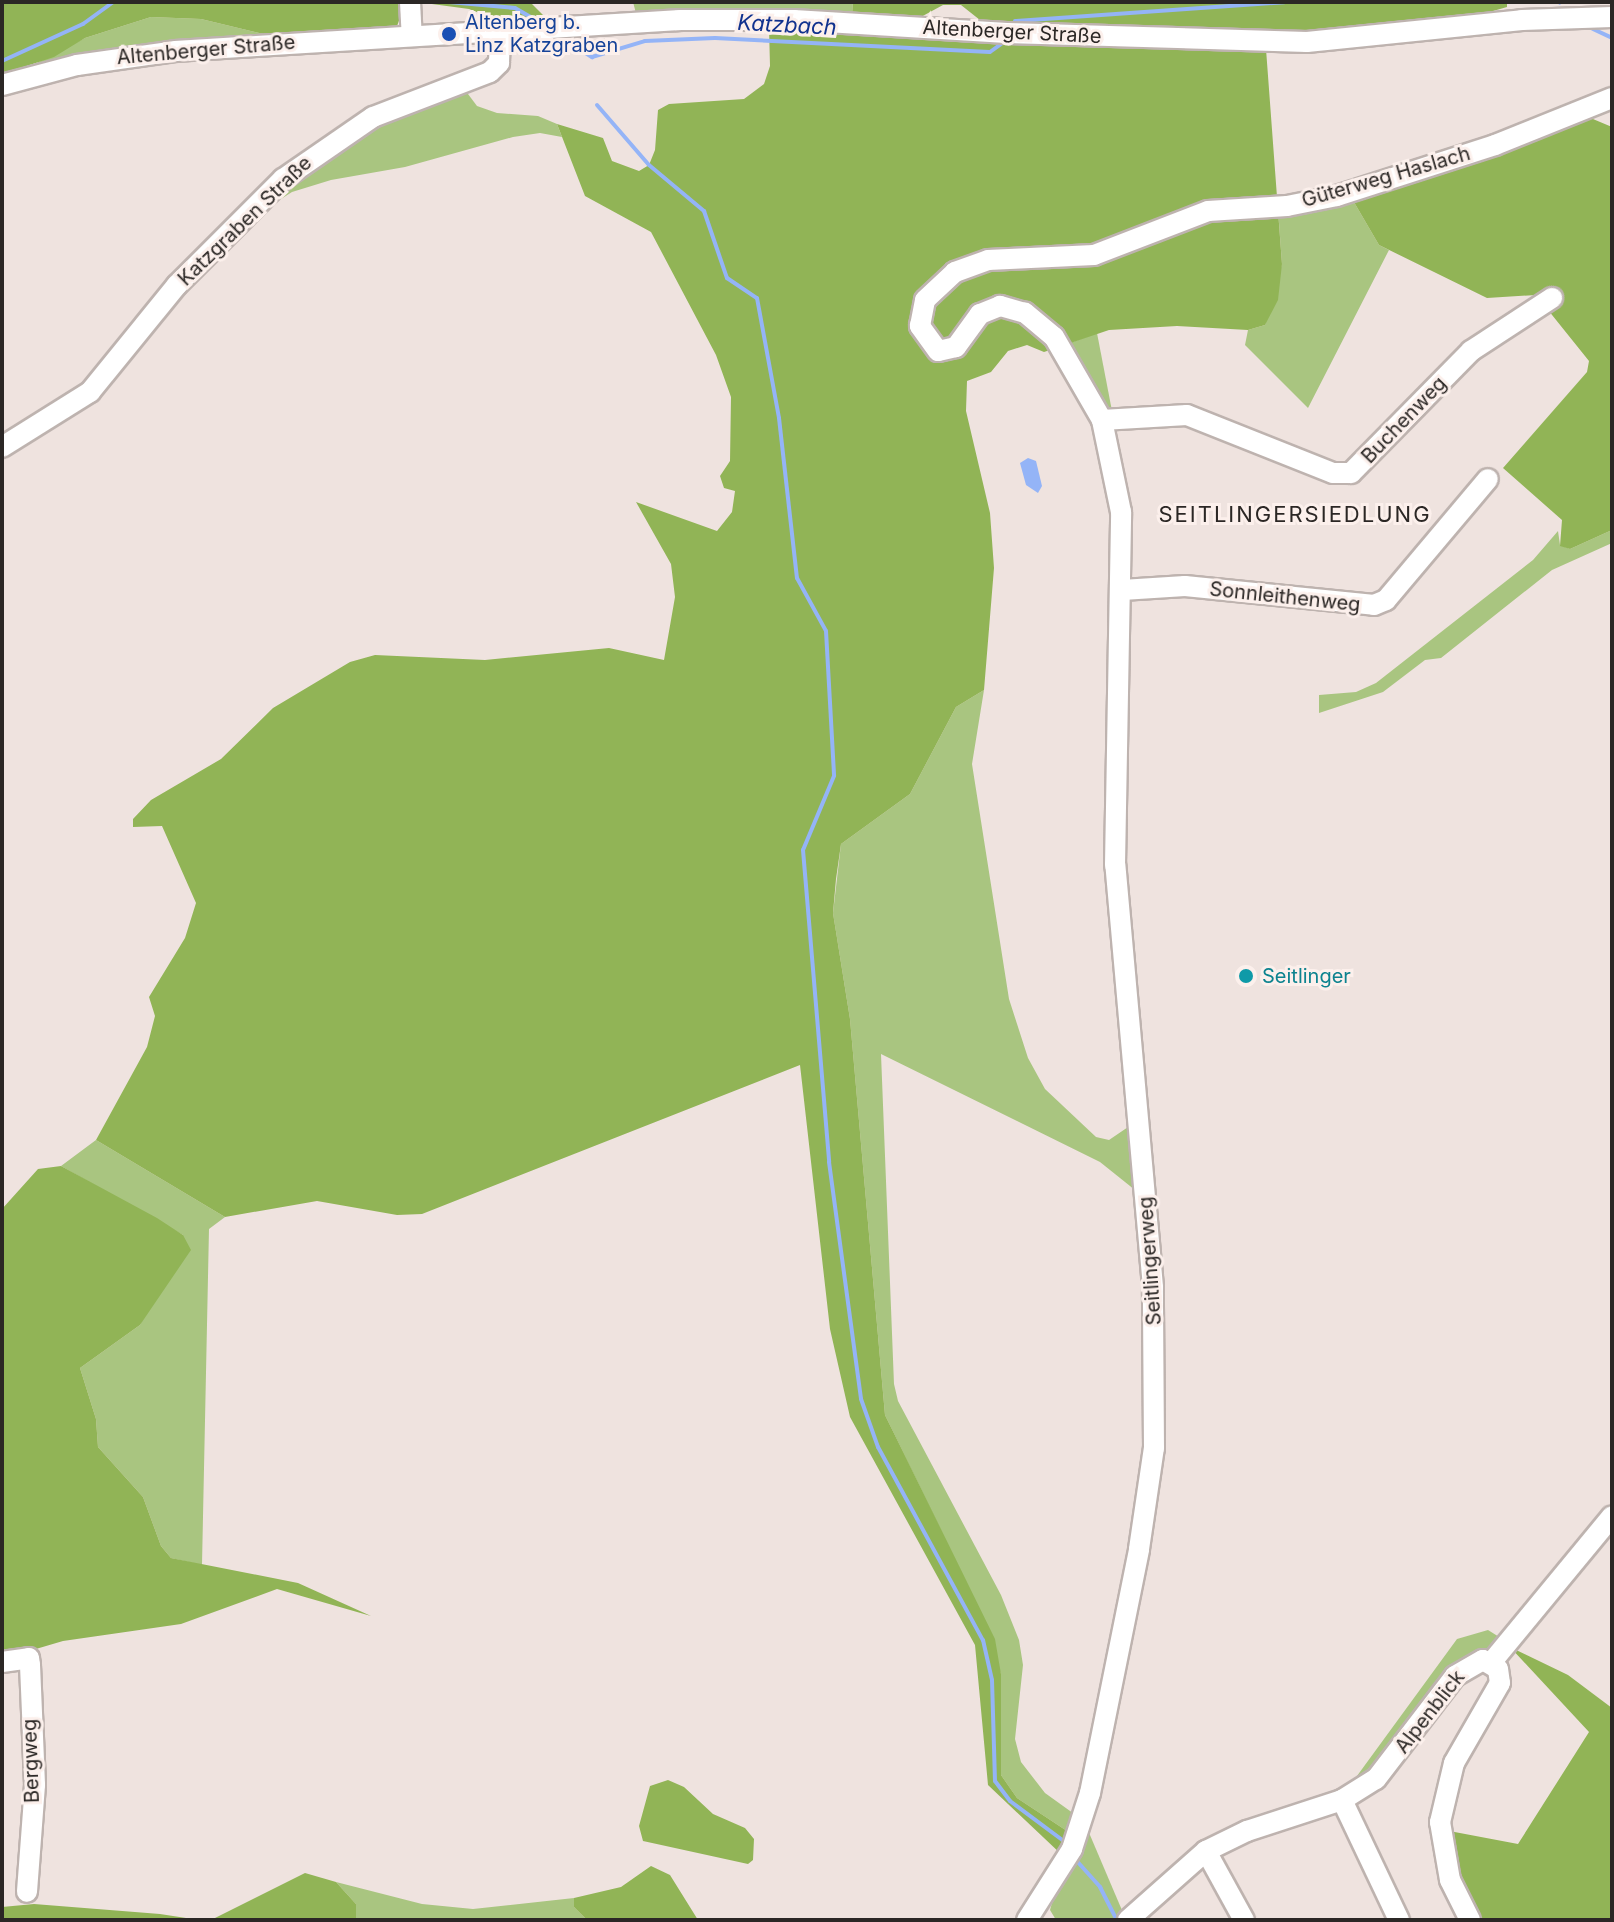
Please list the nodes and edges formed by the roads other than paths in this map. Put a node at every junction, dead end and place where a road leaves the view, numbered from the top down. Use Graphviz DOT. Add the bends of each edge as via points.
graph roads {
  1 [pos="410,7"];
  2 [pos="1612,17"];
  3 [pos="500,32"];
  4 [pos="412,36"];
  5 [pos="2,85"];
  6 [pos="1612,98"];
  7 [pos="1552,298"];
  8 [pos="1102,420"];
  9 [pos="2,447"];
  10 [pos="1488,479"];
  11 [pos="1122,590"];
  12 [pos="1612,1516"];
  13 [pos="2,1662"];
  14 [pos="1491,1663"];
  15 [pos="1342,1800"];
  16 [pos="1206,1851"];
  17 [pos="27,1892"];
  18 [pos="1034,1918"];
  19 [pos="1128,1920"];
  20 [pos="1244,1920"];
  21 [pos="1399,1920"];
  22 [pos="1470,1920"];
  1 -- 4 [label="street"];
  2 -- 3 [label="street, Altenberger Straße" via="1522,20 1307,42 723,18"];
  3 -- 4 [label="street, Altenberger Straße"];
  3 -- 9 [label="street, Katzgraben Straße" via="499,63 490,72 373,117 283,179 177,285 90,392"];
  4 -- 5 [label="street, Altenberger Straße" via="113,58"];
  6 -- 8 [label="street, Güterweg Haslach" via="1495,145 1337,196 1287,206 1208,211 1094,255 988,260 955,272 932,289 920,326 931,347 956,347 990,308 1025,313 1054,337"];
  7 -- 8 [label="street, Buchenweg" via="1471,351 1351,473 1333,473 1187,415"];
  8 -- 11 [label="street, Güterweg Haslach" via="1119,490"];
  10 -- 11 [label="street, Sonnleithenweg" via="1386,600 1374,605 1185,586"];
  11 -- 18 [label="street, Seitlingerweg" via="1114,833 1153,1287 1154,1448 1090,1793 1072,1849"];
  12 -- 14 [label="street"];
  13 -- 17 [label="street, Bergweg" via="29,1658 30,1665 35,1785"];
  14 -- 15 [label="street, Alpenblick" via="1469,1664 1455,1676 1389,1765"];
  14 -- 22 [label="street, Alpenblick" via="1500,1683 1454,1763 1440,1822 1450,1880"];
  15 -- 16 [label="street, Alpenblick" via="1247,1831"];
  15 -- 21 [label="street"];
  16 -- 19 [label="street, Alpenblick"];
  16 -- 20 [label="street"];
}
